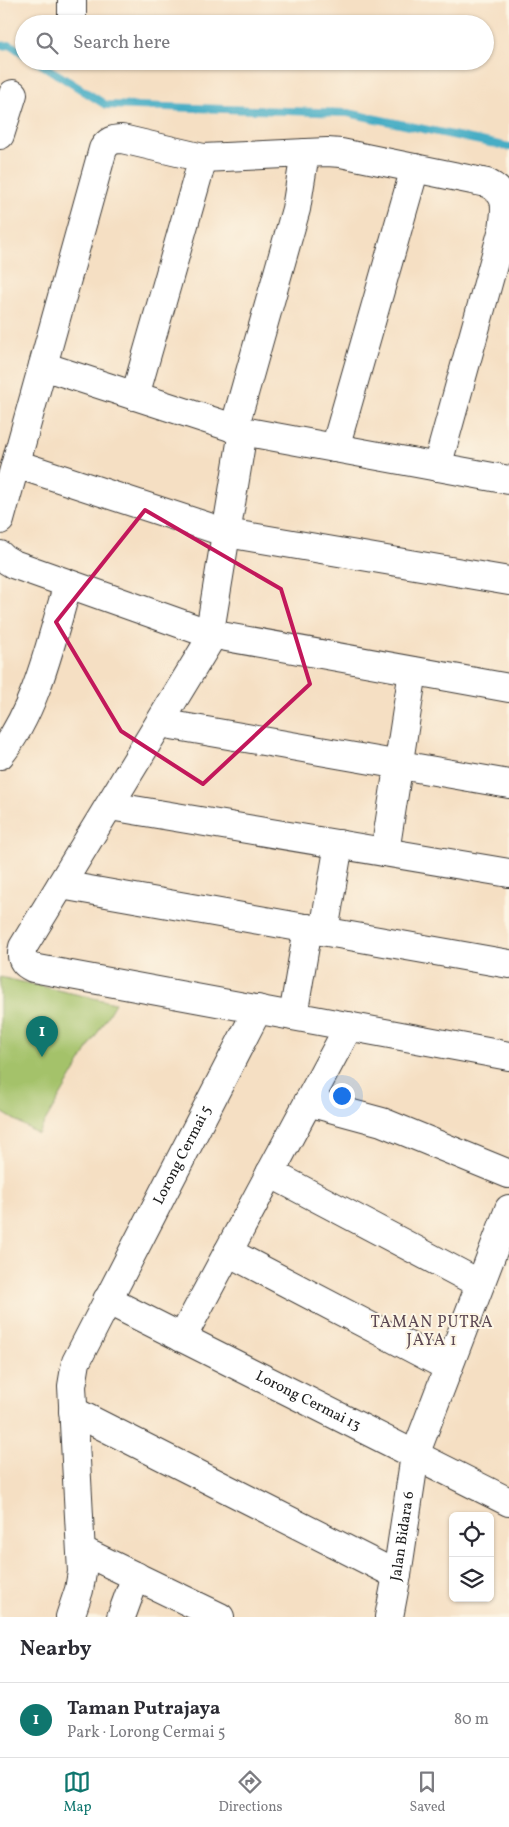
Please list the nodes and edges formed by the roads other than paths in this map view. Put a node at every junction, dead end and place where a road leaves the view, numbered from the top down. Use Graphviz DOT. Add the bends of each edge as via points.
graph roads {
  1 [pos="72,0"];
  2 [pos="72,15"];
  3 [pos="13,94"];
  4 [pos="0,135"];
  5 [pos="306,153"];
  6 [pos="202,158"];
  7 [pos="415,168"];
  8 [pos="43,366"];
  9 [pos="135,396"];
  10 [pos="239,430"];
  11 [pos="335,448"];
  12 [pos="16,464"];
  13 [pos="438,466"];
  14 [pos="509,480"];
  15 [pos="0,520"];
  16 [pos="227,533"];
  17 [pos="0,555"];
  18 [pos="509,581"];
  19 [pos="68,584"];
  20 [pos="210,634"];
  21 [pos="413,671"];
  22 [pos="509,688"];
  23 [pos="160,723"];
  24 [pos="0,755"];
  25 [pos="399,764"];
  26 [pos="509,784"];
  27 [pos="110,806"];
  28 [pos="339,844"];
  29 [pos="385,852"];
  30 [pos="509,874"];
  31 [pos="61,885"];
  32 [pos="316,930"];
  33 [pos="509,964"];
  34 [pos="258,1009"];
  35 [pos="293,1016"];
  36 [pos="349,1026"];
  37 [pos="509,1056"];
  38 [pos="308,1102"];
  39 [pos="270,1173"];
  40 [pos="509,1174"];
  41 [pos="509,1209"];
  42 [pos="228,1252"];
  43 [pos="480,1284"];
  44 [pos="107,1300"];
  45 [pos="182,1338"];
  46 [pos="448,1368"];
  47 [pos="73,1411"];
  48 [pos="415,1455"];
  49 [pos="509,1502"];
  50 [pos="80,1550"];
  51 [pos="397,1575"];
  52 [pos="136,1576"];
  53 [pos="70,1617"];
  54 [pos="121,1617"];
  55 [pos="220,1617"];
  56 [pos="388,1617"];
  1 -- 2 [label="street"];
  3 -- 4 [label="street"];
  5 -- 6 [label="street"];
  5 -- 7 [label="street" via="341,153"];
  5 -- 10 [label="street" via="296,209"];
  6 -- 8 [label="street" via="122,139 110,140 103,149"];
  6 -- 9 [label="street"];
  7 -- 11 [label="street"];
  7 -- 13 [label="street" via="487,183 504,197 503,229"];
  8 -- 9 [label="street"];
  8 -- 12 [label="street"];
  9 -- 10 [label="street"];
  10 -- 11 [label="street"];
  10 -- 16 [label="street"];
  11 -- 13 [label="street"];
  12 -- 15 [label="street"];
  12 -- 16 [label="street"];
  13 -- 14 [label="street"];
  16 -- 18 [label="street"];
  16 -- 20 [label="street"];
  17 -- 19 [label="street" via="13,564"];
  19 -- 20 [label="street"];
  19 -- 24 [label="street" via="31,698 11,741"];
  20 -- 21 [label="street"];
  20 -- 23 [label="street" via="204,652"];
  21 -- 22 [label="street"];
  21 -- 25 [label="street"];
  23 -- 25 [label="street"];
  23 -- 27 [label="street"];
  25 -- 26 [label="street"];
  25 -- 29 [label="street"];
  27 -- 28 [label="street"];
  27 -- 31 [label="street"];
  28 -- 29 [label="street"];
  28 -- 32 [label="street"];
  29 -- 30 [label="street"];
  31 -- 32 [label="street"];
  31 -- 34 [label="street" via="23,947 21,958 25,965"];
  32 -- 33 [label="street"];
  32 -- 35 [label="street"];
  34 -- 35 [label="street"];
  34 -- 44 [label="street, Lorong Cermai 5"];
  35 -- 36 [label="street"];
  36 -- 37 [label="street"];
  36 -- 38 [label="street"];
  38 -- 39 [label="street"];
  38 -- 40 [label="street" via="382,1122"];
  39 -- 42 [label="street"];
  39 -- 43 [label="street"];
  41 -- 43 [label="street, Jalan Bidara 6"];
  42 -- 45 [label="street"];
  42 -- 46 [label="street"];
  43 -- 46 [label="street, Jalan Bidara 6"];
  44 -- 45 [label="street, Lorong Cermai 13"];
  44 -- 47 [label="street, Lorong Cermai 5" via="75,1368"];
  45 -- 48 [label="street, Lorong Cermai 13"];
  46 -- 48 [label="street, Jalan Bidara 6"];
  47 -- 50 [label="street, Lorong Cermai 5"];
  47 -- 51 [label="street"];
  48 -- 49 [label="street, Lorong Cermai 13"];
  48 -- 51 [label="street, Jalan Bidara 6"];
  50 -- 52 [label="street"];
  50 -- 53 [label="street, Lorong Cermai 5" via="81,1581"];
  51 -- 56 [label="street, Jalan Bidara 6"];
  52 -- 54 [label="street"];
  52 -- 55 [label="street"];
}
